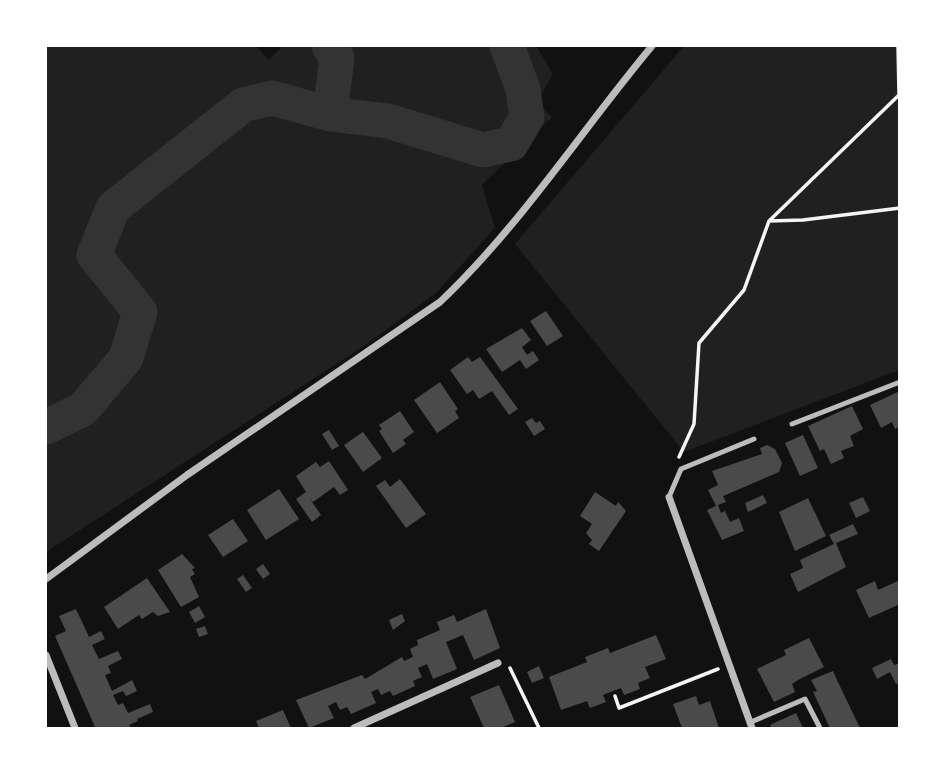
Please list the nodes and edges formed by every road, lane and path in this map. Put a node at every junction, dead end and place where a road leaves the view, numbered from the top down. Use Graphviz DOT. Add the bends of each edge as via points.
graph roads {
  1 [pos="652,46"];
  2 [pos="898,46"];
  3 [pos="900,208"];
  4 [pos="769,221"];
  5 [pos="900,382"];
  6 [pos="792,424"];
  7 [pos="754,439"];
  8 [pos="675,468"];
  9 [pos="668,497"];
  10 [pos="46,579"];
  11 [pos="46,655"];
  12 [pos="498,663"];
  13 [pos="729,664"];
  14 [pos="513,673"];
  15 [pos="615,696"];
  16 [pos="751,725"];
  17 [pos="75,729"];
  18 [pos="354,729"];
  19 [pos="539,729"];
  20 [pos="820,729"];
  1 -- 10 [label="street" via="549,182 440,302 208,460"];
  2 -- 4 [label="path" via="899,95"];
  3 -- 4 [label="path"];
  4 -- 8 [label="path" via="744,290 699,343 694,424"];
  5 -- 6 [label="lane"];
  7 -- 9 [label="lane" via="681,469"];
  9 -- 13 [label="street"];
  11 -- 17 [label="street"];
  12 -- 18 [label="street"];
  13 -- 15 [label="path" via="619,708"];
  13 -- 16 [label="street"];
  14 -- 19 [label="path"];
  16 -- 20 [label="lane" via="805,699"];
}
